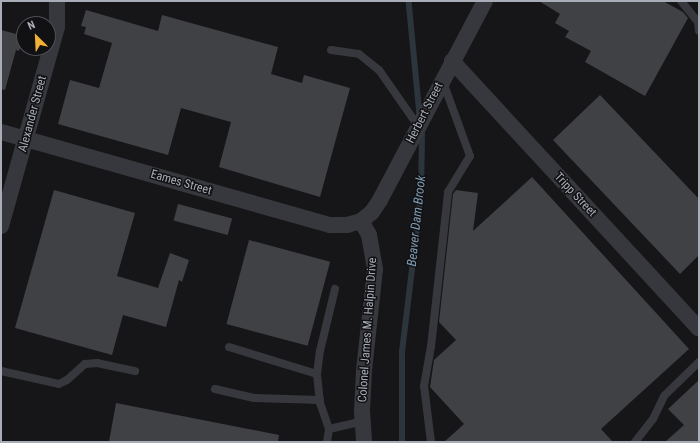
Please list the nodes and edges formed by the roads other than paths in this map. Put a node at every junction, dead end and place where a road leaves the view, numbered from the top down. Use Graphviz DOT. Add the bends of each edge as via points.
graph roads {
  1 [pos="56,1"];
  2 [pos="485,1"];
  3 [pos="681,1"];
  4 [pos="699,31"];
  5 [pos="331,50"];
  6 [pos="452,61"];
  7 [pos="442,79"];
  8 [pos="418,126"];
  9 [pos="1,132"];
  10 [pos="27,140"];
  11 [pos="361,221"];
  12 [pos="1,226"];
  13 [pos="335,289"];
  14 [pos="699,329"];
  15 [pos="229,347"];
  16 [pos="699,362"];
  17 [pos="1,371"];
  18 [pos="136,371"];
  19 [pos="317,374"];
  20 [pos="215,389"];
  21 [pos="320,400"];
  22 [pos="363,422"];
  23 [pos="329,429"];
  24 [pos="327,442"];
  25 [pos="364,442"];
  26 [pos="431,442"];
  27 [pos="635,442"];
  1 -- 10 [label="street, Alexander Street" via="57,27"];
  2 -- 6 [label="street, Herbert Street"];
  3 -- 4 [label="lane" via="698,22"];
  5 -- 8 [label="lane" via="359,54 379,70"];
  6 -- 7 [label="street, Herbert Street"];
  6 -- 14 [label="street, Tripp Street"];
  7 -- 8 [label="street, Herbert Street"];
  7 -- 26 [label="lane" via="470,156 448,192 431,346 424,386"];
  8 -- 11 [label="street, Herbert Street" via="372,212"];
  9 -- 10 [label="street, Eames Street"];
  10 -- 11 [label="street, Eames Street" via="330,225 347,225"];
  10 -- 12 [label="street, Alexander Street"];
  11 -- 22 [label="street, Colonel James M. Halpin Drive" via="369,235 375,269 364,371"];
  13 -- 19 [label="lane" via="320,350"];
  15 -- 19 [label="lane"];
  16 -- 27 [label="lane" via="664,396 653,419"];
  17 -- 18 [label="lane" via="59,384 68,380 85,364 97,363"];
  19 -- 21 [label="lane"];
  20 -- 21 [label="lane" via="254,398"];
  21 -- 23 [label="lane"];
  22 -- 23 [label="lane"];
  22 -- 25 [label="street, Colonel James M. Halpin Drive"];
  23 -- 24 [label="lane"];
}
